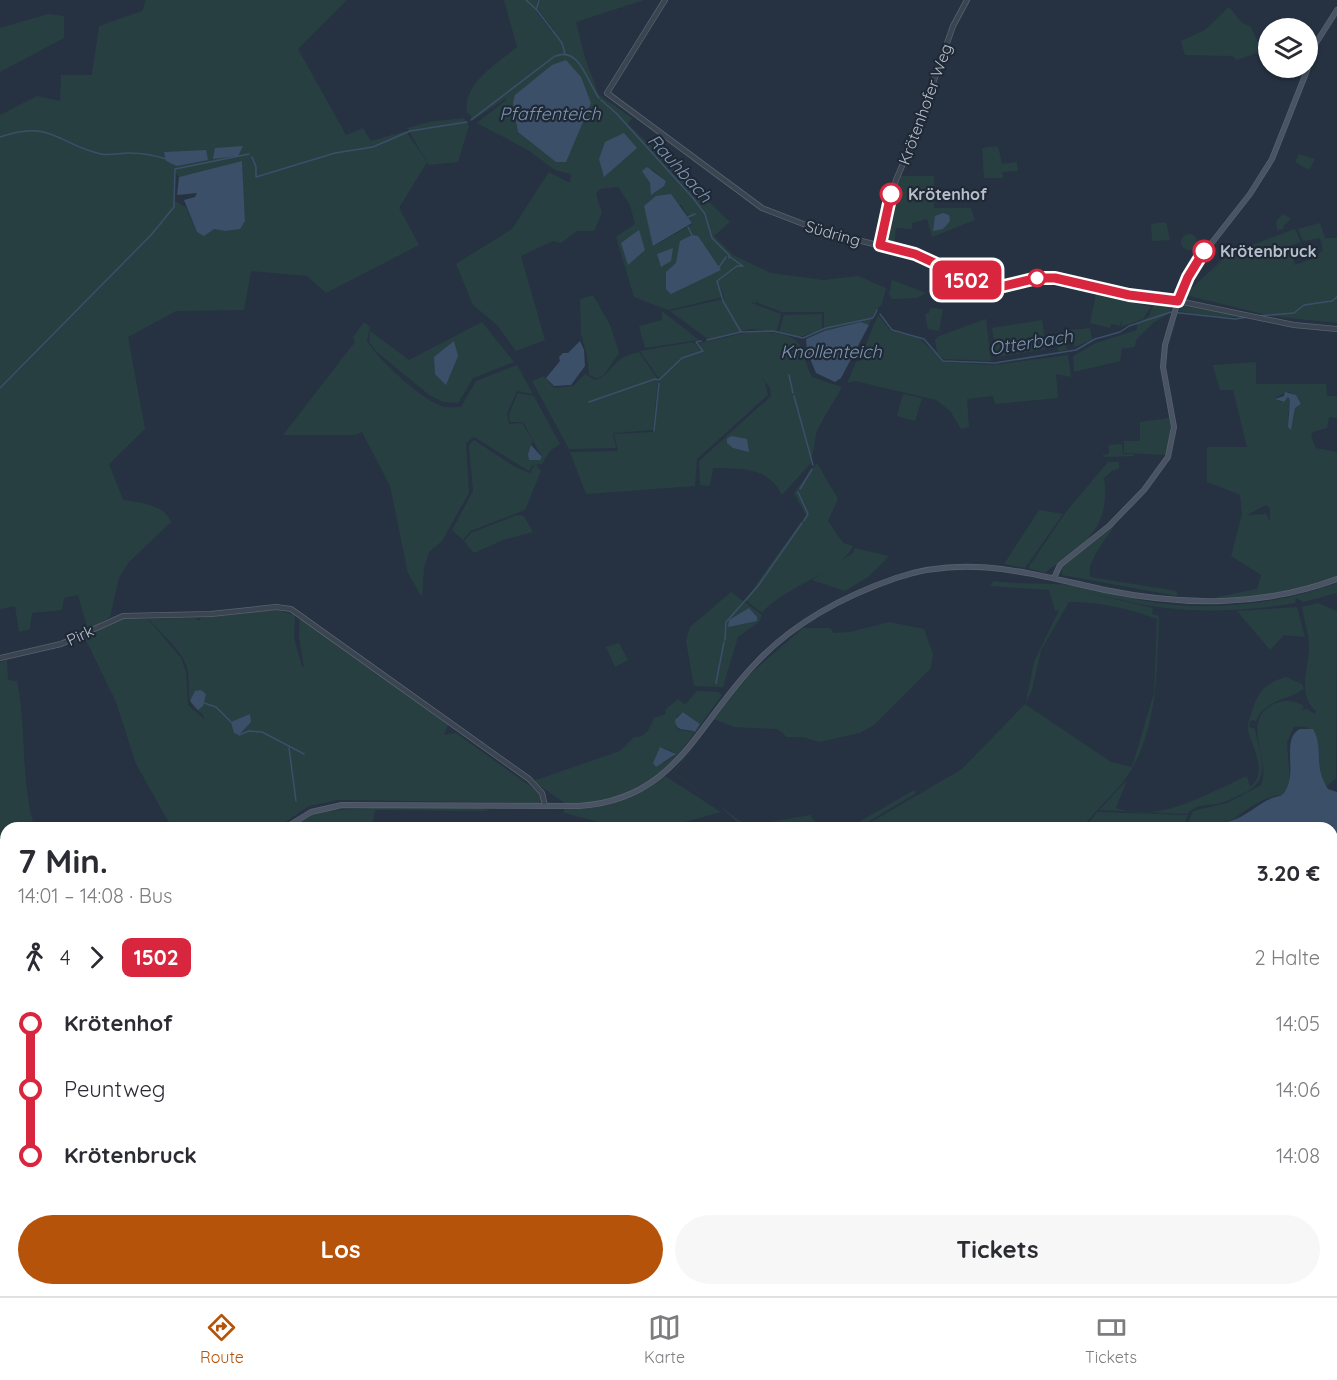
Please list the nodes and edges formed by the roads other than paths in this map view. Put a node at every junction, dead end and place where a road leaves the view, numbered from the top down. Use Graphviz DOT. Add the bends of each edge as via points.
graph roads {
  1 [pos="665,0"];
  2 [pos="967,0"];
  3 [pos="1337,10"];
  4 [pos="1318,40"];
  5 [pos="1304,78"];
  6 [pos="880,245"];
  7 [pos="1178,301"];
  8 [pos="1337,329"];
  9 [pos="1054,578"];
  10 [pos="1337,579"];
  11 [pos="0,658"];
  12 [pos="545,806"];
  13 [pos="295,822"];
  1 -- 6 [label="street, Südring" via="608,93 762,208 824,232"];
  2 -- 6 [label="street, Krötenhofer Weg" via="953,26 896,180"];
  3 -- 4 [label="main road"];
  5 -- 7 [label="main road" via="1272,159 1250,194 1196,262"];
  6 -- 7 [label="street, Südring" via="915,254 982,285 1004,286 1055,278 1129,295"];
  7 -- 8 [label="street, Südring" via="1267,320"];
  7 -- 9 [label="main road" via="1163,367 1174,427 1168,457 1144,490 1109,526 1060,565"];
  9 -- 10 [label="main road" via="1191,602 1246,601 1293,593"];
  9 -- 12 [label="main road" via="1001,567 949,566 899,577 858,592 818,613 756,662 717,706 683,756 658,778 637,792 607,802"];
  11 -- 12 [label="street, Pirk" via="60,644 113,619 276,607 298,612 529,779 542,793"];
  12 -- 13 [label="main road" via="342,805 311,812"];
}
